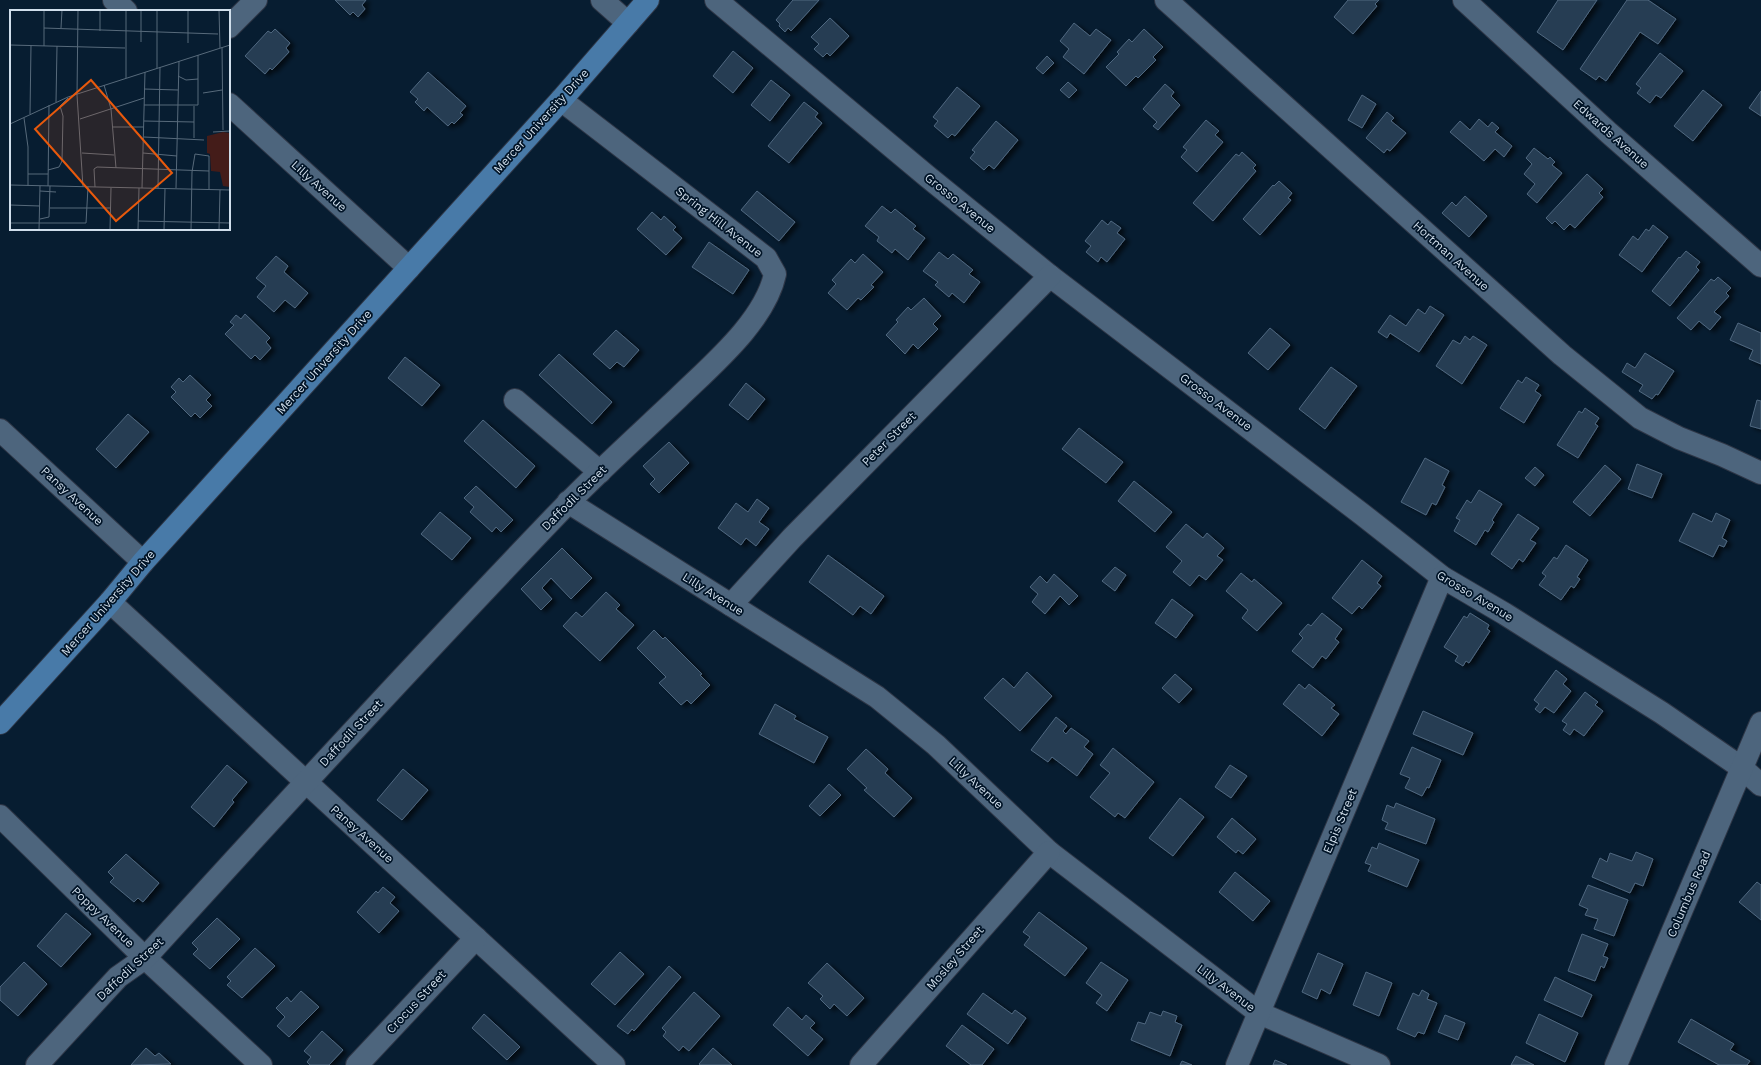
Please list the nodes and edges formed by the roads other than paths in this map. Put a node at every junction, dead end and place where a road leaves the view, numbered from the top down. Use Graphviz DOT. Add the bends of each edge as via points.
graph roads {
  1 [pos="114,0"];
  2 [pos="256,0"];
  3 [pos="602,0"];
  4 [pos="648,0"];
  5 [pos="716,0"];
  6 [pos="1166,0"];
  7 [pos="1464,0"];
  8 [pos="125,10"];
  9 [pos="628,23"];
  10 [pos="230,26"];
  11 [pos="561,100"];
  12 [pos="230,105"];
  13 [pos="1761,266"];
  14 [pos="408,268"];
  15 [pos="1050,276"];
  16 [pos="516,400"];
  17 [pos="670,405"];
  18 [pos="0,430"];
  19 [pos="600,472"];
  20 [pos="1761,473"];
  21 [pos="568,502"];
  22 [pos="143,562"];
  23 [pos="1442,577"];
  24 [pos="110,602"];
  25 [pos="731,605"];
  26 [pos="0,723"];
  27 [pos="1761,723"];
  28 [pos="1742,768"];
  29 [pos="305,782"];
  30 [pos="1761,785"];
  31 [pos="0,816"];
  32 [pos="1049,852"];
  33 [pos="476,938"];
  34 [pos="145,958"];
  35 [pos="1259,1013"];
  36 [pos="37,1065"];
  37 [pos="261,1065"];
  38 [pos="356,1065"];
  39 [pos="614,1065"];
  40 [pos="861,1065"];
  41 [pos="1237,1065"];
  42 [pos="1379,1065"];
  43 [pos="1616,1065"];
  1 -- 8 [label="street"];
  2 -- 10 [label="street"];
  3 -- 9 [label="street"];
  4 -- 9 [label="main road, Mercer University Drive"];
  5 -- 15 [label="street, Grosso Avenue"];
  6 -- 20 [label="street, Hortman Avenue" via="1568,360 1640,418 1679,438"];
  7 -- 13 [label="street, Edwards Avenue" via="1609,133"];
  9 -- 11 [label="main road, Mercer University Drive"];
  11 -- 14 [label="main road, Mercer University Drive"];
  11 -- 17 [label="street, Spring Hill Avenue" via="766,258 775,274 772,288 738,337"];
  12 -- 14 [label="street, Lilly Avenue"];
  14 -- 22 [label="main road, Mercer University Drive"];
  15 -- 23 [label="street, Grosso Avenue"];
  15 -- 25 [label="street, Peter Street" via="792,538"];
  16 -- 19 [label="street"];
  17 -- 19 [label="street, Daffodil Street"];
  18 -- 22 [label="street, Pansy Avenue"];
  19 -- 21 [label="street, Daffodil Street"];
  21 -- 25 [label="street, Lilly Avenue"];
  21 -- 29 [label="street, Daffodil Street"];
  22 -- 24 [label="main road, Mercer University Drive"];
  23 -- 28 [label="street, Grosso Avenue" via="1662,713"];
  23 -- 35 [label="street, Elpis Street"];
  24 -- 26 [label="main road, Mercer University Drive"];
  24 -- 29 [label="street, Pansy Avenue"];
  25 -- 32 [label="street, Lilly Avenue" via="878,697 936,745"];
  27 -- 28 [label="street, Columbus Road"];
  28 -- 30 [label="street, Grosso Avenue"];
  28 -- 43 [label="street, Columbus Road"];
  29 -- 33 [label="street, Pansy Avenue"];
  29 -- 34 [label="street, Daffodil Street"];
  31 -- 34 [label="street, Poppy Avenue"];
  32 -- 35 [label="street, Lilly Avenue"];
  32 -- 40 [label="street, Mosley Street"];
  33 -- 38 [label="street, Crocus Street"];
  33 -- 39 [label="street, Pansy Avenue"];
  34 -- 36 [label="street, Daffodil Street" via="118,977"];
  34 -- 37 [label="street, Poppy Avenue"];
  35 -- 41 [label="street, Elpis Street"];
  35 -- 42 [label="street, Lilly Avenue"];
}
